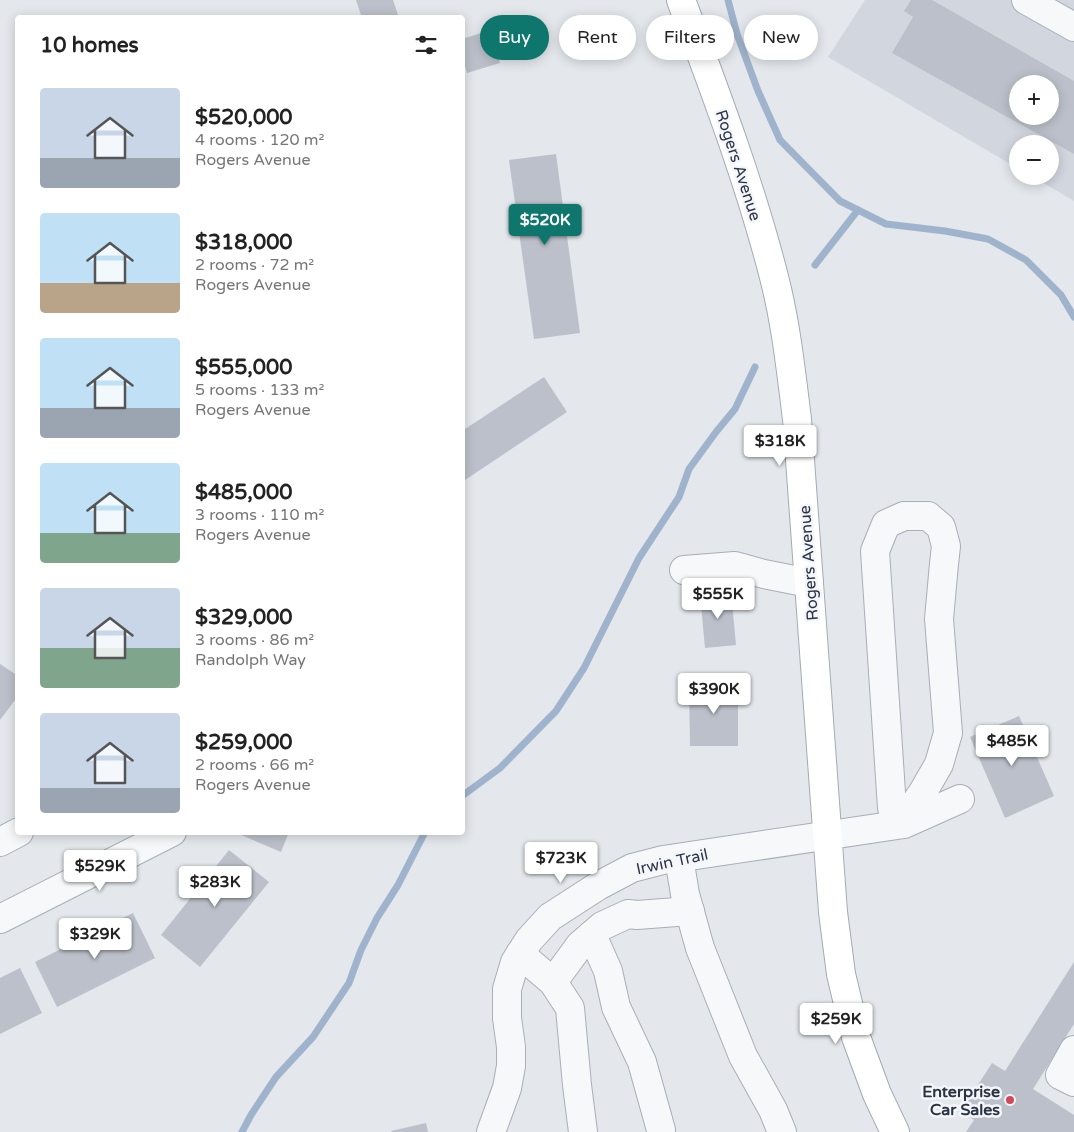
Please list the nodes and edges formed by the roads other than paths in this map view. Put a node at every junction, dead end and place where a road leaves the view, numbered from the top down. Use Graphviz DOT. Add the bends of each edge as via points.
graph roads {
  1 [pos="681,0"];
  2 [pos="1026,0"];
  3 [pos="1074,27"];
  4 [pos="684,570"];
  5 [pos="809,583"];
  6 [pos="960,799"];
  7 [pos="901,824"];
  8 [pos="15,834"];
  9 [pos="828,834"];
  10 [pos="166,835"];
  11 [pos="0,842"];
  12 [pos="679,858"];
  13 [pos="690,911"];
  14 [pos="0,919"];
  15 [pos="592,935"];
  16 [pos="520,954"];
  17 [pos="553,982"];
  18 [pos="1074,1050"];
  19 [pos="1074,1082"];
  20 [pos="661,1130"];
  21 [pos="492,1132"];
  22 [pos="583,1132"];
  23 [pos="782,1132"];
  24 [pos="894,1132"];
  1 -- 5 [label="main road, Rogers Avenue" via="747,183 774,278 789,352 797,419"];
  2 -- 3 [label="street"];
  4 -- 5 [label="street" via="735,566"];
  5 -- 9 [label="main road, Rogers Avenue"];
  6 -- 7 [label="street, Irwin Trail"];
  7 -- 7 [label="street" via="939,764 948,733 939,619 946,546 941,527 928,516 904,516 886,524 875,551 892,808"];
  7 -- 9 [label="street, Irwin Trail"];
  8 -- 11 [label="street"];
  9 -- 12 [label="street, Irwin Trail"];
  9 -- 24 [label="main road, Rogers Avenue" via="841,974 856,1037"];
  10 -- 14 [label="street"];
  12 -- 13 [label="street"];
  12 -- 16 [label="street, Irwin Trail" via="632,868 598,886 550,918"];
  13 -- 15 [label="street" via="628,914 602,926"];
  13 -- 23 [label="street" via="700,948 743,1056"];
  15 -- 17 [label="street" via="580,945"];
  15 -- 20 [label="street" via="608,971 616,1007 642,1062"];
  16 -- 17 [label="street"];
  16 -- 21 [label="street, Irwin Trail" via="507,988 511,1066"];
  17 -- 22 [label="street" via="570,1008"];
  18 -- 19 [label="street" via="1060,1075"];
}
